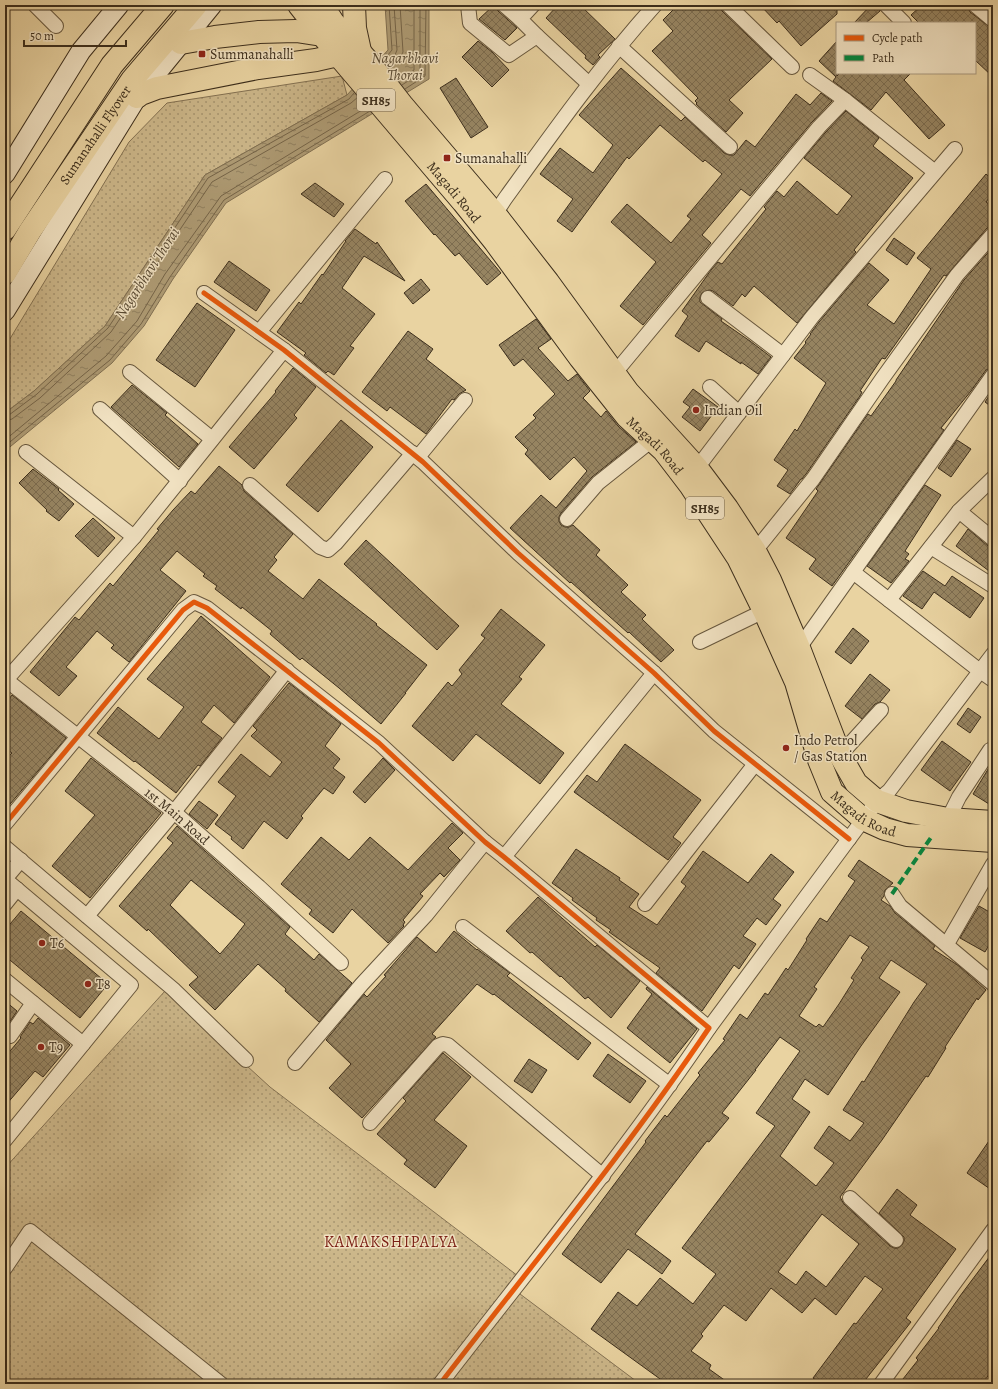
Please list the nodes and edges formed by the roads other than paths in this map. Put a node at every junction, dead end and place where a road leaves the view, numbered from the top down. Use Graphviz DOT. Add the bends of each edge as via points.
graph roads {
  1 [pos="119,5"];
  2 [pos="163,5"];
  3 [pos="299,5"];
  4 [pos="354,5"];
  5 [pos="468,5"];
  6 [pos="504,5"];
  7 [pos="533,5"];
  8 [pos="655,5"];
  9 [pos="728,5"];
  10 [pos="886,5"];
  11 [pos="975,5"];
  12 [pos="206,6"];
  13 [pos="41,7"];
  14 [pos="326,17"];
  15 [pos="520,19"];
  16 [pos="993,20"];
  17 [pos="903,22"];
  18 [pos="56,26"];
  19 [pos="537,36"];
  20 [pos="181,43"];
  21 [pos="619,46"];
  22 [pos="338,55"];
  23 [pos="360,62"];
  24 [pos="792,67"];
  25 [pos="810,75"];
  26 [pos="589,84"];
  27 [pos="137,97"];
  28 [pos="845,100"];
  29 [pos="730,147"];
  30 [pos="955,149"];
  31 [pos="6,168"];
  32 [pos="935,172"];
  33 [pos="385,180"];
  34 [pos="490,222"];
  35 [pos="5,229"];
  36 [pos="993,234"];
  37 [pos="5,273"];
  38 [pos="204,293"];
  39 [pos="708,298"];
  40 [pos="5,310"];
  41 [pos="259,332"];
  42 [pos="284,350"];
  43 [pos="783,355"];
  44 [pos="130,372"];
  45 [pos="614,374"];
  46 [pos="993,375"];
  47 [pos="710,387"];
  48 [pos="465,400"];
  49 [pos="100,409"];
  50 [pos="739,413"];
  51 [pos="212,439"];
  52 [pos="652,440"];
  53 [pos="26,452"];
  54 [pos="416,455"];
  55 [pos="697,468"];
  56 [pos="993,478"];
  57 [pos="180,481"];
  58 [pos="250,485"];
  59 [pos="958,511"];
  60 [pos="567,518"];
  61 [pos="134,537"];
  62 [pos="993,539"];
  63 [pos="932,547"];
  64 [pos="755,551"];
  65 [pos="852,572"];
  66 [pos="993,586"];
  67 [pos="889,600"];
  68 [pos="764,611"];
  69 [pos="700,642"];
  70 [pos="799,648"];
  71 [pos="993,654"];
  72 [pos="287,670"];
  73 [pos="980,671"];
  74 [pos="654,673"];
  75 [pos="5,680"];
  76 [pos="993,680"];
  77 [pos="881,710"];
  78 [pos="78,737"];
  79 [pos="993,749"];
  80 [pos="840,755"];
  81 [pos="756,764"];
  82 [pos="877,801"];
  83 [pos="174,812"];
  84 [pos="863,819"];
  85 [pos="948,819"];
  86 [pos="993,822"];
  87 [pos="5,824"];
  88 [pos="849,839"];
  89 [pos="993,841"];
  90 [pos="485,842"];
  91 [pos="5,847"];
  92 [pos="504,857"];
  93 [pos="21,860"];
  94 [pos="993,864"];
  95 [pos="5,879"];
  96 [pos="17,889"];
  97 [pos="892,894"];
  98 [pos="5,904"];
  99 [pos="645,904"];
  100 [pos="87,916"];
  101 [pos="463,927"];
  102 [pos="946,944"];
  103 [pos="341,963"];
  104 [pos="5,980"];
  105 [pos="993,984"];
  106 [pos="33,1003"];
  107 [pos="709,1028"];
  108 [pos="10,1036"];
  109 [pos="83,1044"];
  110 [pos="246,1060"];
  111 [pos="296,1063"];
  112 [pos="670,1085"];
  113 [pos="370,1123"];
  114 [pos="5,1140"];
  115 [pos="603,1176"];
  116 [pos="850,1198"];
  117 [pos="993,1230"];
  118 [pos="896,1240"];
  119 [pos="5,1268"];
  120 [pos="221,1384"];
  121 [pos="440,1384"];
  122 [pos="881,1384"];
  1 -- 31 [label="street" via="81,51"];
  2 -- 35 [label="main road, Sumanahalli Flyover" via="112,65"];
  3 -- 14 [label="main road, Magadi Road / SH85"];
  4 -- 23 [label="main road"];
  5 -- 19 [label="street" via="470,23 509,55"];
  6 -- 15 [label="street"];
  7 -- 15 [label="street"];
  8 -- 21 [label="street"];
  9 -- 24 [label="street"];
  10 -- 17 [label="street"];
  11 -- 16 [label="street"];
  12 -- 20 [label="street"];
  12 -- 37 [label="main road, Sumanahalli Flyover" via="132,80 30,231"];
  13 -- 18 [label="street"];
  14 -- 20 [label="main road" via="296,31 259,32"];
  14 -- 22 [label="main road, Magadi Road / SH85"];
  14 -- 23 [label="main road, Magadi Road / SH85"];
  15 -- 19 [label="street"];
  19 -- 26 [label="street"];
  20 -- 27 [label="street"];
  21 -- 26 [label="street"];
  21 -- 29 [label="street"];
  22 -- 23 [label="main road, Magadi Road / SH85"];
  22 -- 27 [label="main road" via="157,88"];
  23 -- 34 [label="main road, Magadi Road / SH85" via="407,124"];
  25 -- 28 [label="street"];
  26 -- 34 [label="street"];
  27 -- 40 [label="street"];
  28 -- 32 [label="street"];
  28 -- 45 [label="street" via="819,127"];
  30 -- 32 [label="street"];
  32 -- 43 [label="street"];
  33 -- 41 [label="street"];
  34 -- 45 [label="main road, Magadi Road / SH85" via="548,282"];
  34 -- 52 [label="main road, Magadi Road / SH85" via="580,358 627,417"];
  36 -- 64 [label="street" via="957,275 813,479"];
  38 -- 41 [label="street"];
  39 -- 43 [label="street"];
  41 -- 42 [label="street"];
  42 -- 51 [label="street"];
  42 -- 54 [label="street"];
  43 -- 50 [label="street"];
  44 -- 51 [label="street"];
  45 -- 55 [label="main road, Magadi Road / SH85"];
  46 -- 65 [label="street"];
  47 -- 50 [label="street"];
  48 -- 54 [label="street"];
  49 -- 57 [label="street"];
  50 -- 55 [label="street"];
  51 -- 57 [label="street"];
  52 -- 60 [label="street" via="598,483"];
  52 -- 68 [label="main road, Magadi Road / SH85" via="664,451 690,485 734,552"];
  53 -- 61 [label="street"];
  54 -- 58 [label="street" via="328,550 320,547"];
  54 -- 74 [label="street" via="518,553"];
  55 -- 64 [label="main road, Magadi Road / SH85"];
  56 -- 59 [label="street"];
  57 -- 61 [label="street"];
  59 -- 62 [label="street"];
  59 -- 63 [label="street"];
  61 -- 75 [label="street"];
  63 -- 66 [label="street"];
  63 -- 67 [label="street"];
  64 -- 70 [label="main road, Magadi Road / SH85"];
  65 -- 67 [label="street"];
  65 -- 70 [label="street"];
  67 -- 73 [label="street"];
  68 -- 69 [label="street"];
  68 -- 84 [label="main road, Magadi Road / SH85" via="796,682 819,760 832,792"];
  70 -- 80 [label="main road, Magadi Road / SH85"];
  71 -- 73 [label="street"];
  72 -- 78 [label="street" via="208,608 194,602 183,610"];
  72 -- 83 [label="street"];
  72 -- 90 [label="street" via="379,743"];
  73 -- 76 [label="street"];
  73 -- 82 [label="street" via="889,791"];
  74 -- 81 [label="street" via="714,731"];
  74 -- 92 [label="street"];
  75 -- 78 [label="street, 1st Main Road"];
  77 -- 80 [label="street"];
  78 -- 83 [label="street, 1st Main Road"];
  78 -- 87 [label="street"];
  79 -- 85 [label="street" via="959,797"];
  80 -- 82 [label="main road, Magadi Road / SH85" via="856,783"];
  81 -- 88 [label="street"];
  81 -- 99 [label="street"];
  82 -- 84 [label="street"];
  82 -- 85 [label="main road, Magadi Road / SH85" via="906,811"];
  83 -- 100 [label="street"];
  83 -- 103 [label="street, 1st Main Road"];
  84 -- 88 [label="street"];
  84 -- 89 [label="main road, Magadi Road / SH85" via="885,830 907,835"];
  85 -- 86 [label="main road, Magadi Road / SH85"];
  88 -- 107 [label="street"];
  90 -- 92 [label="street"];
  90 -- 111 [label="street" via="426,915 362,984"];
  91 -- 93 [label="street"];
  92 -- 107 [label="street"];
  93 -- 95 [label="street"];
  93 -- 100 [label="street"];
  94 -- 102 [label="street"];
  95 -- 96 [label="street"];
  96 -- 98 [label="street"];
  96 -- 109 [label="street" via="131,985"];
  97 -- 102 [label="street" via="900,906"];
  100 -- 110 [label="street" via="173,989"];
  101 -- 112 [label="street"];
  102 -- 105 [label="street"];
  104 -- 106 [label="street"];
  106 -- 108 [label="street"];
  106 -- 109 [label="street"];
  107 -- 112 [label="street"];
  109 -- 114 [label="street"];
  112 -- 115 [label="street"];
  113 -- 115 [label="street" via="438,1046 448,1045"];
  115 -- 121 [label="street"];
  116 -- 118 [label="street"];
  117 -- 122 [label="street"];
  119 -- 120 [label="street" via="30,1231"];
}
